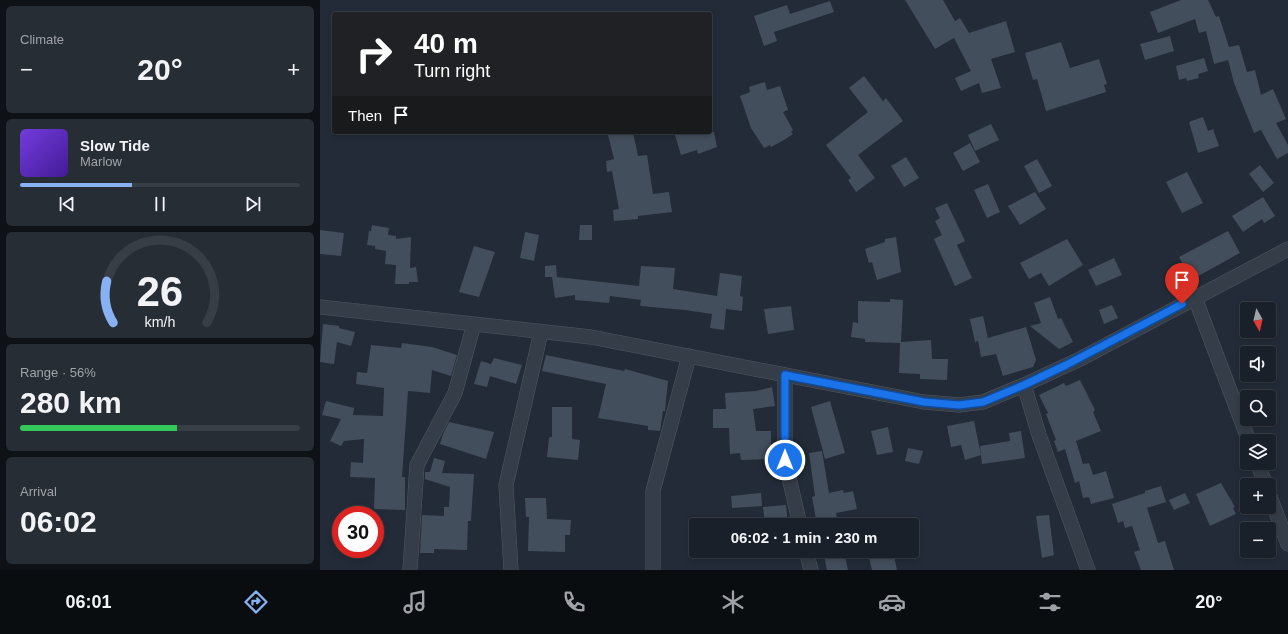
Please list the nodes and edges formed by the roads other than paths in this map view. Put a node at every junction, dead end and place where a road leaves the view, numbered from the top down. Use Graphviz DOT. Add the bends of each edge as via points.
graph roads {
  1 [pos="1288,249"];
  2 [pos="1195,298"];
  3 [pos="320,307"];
  4 [pos="474,324"];
  5 [pos="541,332"];
  6 [pos="689,356"];
  7 [pos="785,375"];
  8 [pos="1024,385"];
  9 [pos="1246,434"];
  10 [pos="1276,512"];
  11 [pos="798,518"];
  12 [pos="1288,544"];
  13 [pos="808,558"];
  14 [pos="410,570"];
  15 [pos="511,570"];
  16 [pos="653,570"];
  17 [pos="811,570"];
  18 [pos="1088,570"];
  1 -- 2 [label="street"];
  2 -- 8 [label="street"];
  2 -- 9 [label="street"];
  3 -- 4 [label="street"];
  4 -- 5 [label="street"];
  4 -- 14 [label="street" via="455,393 417,465"];
  5 -- 6 [label="street" via="591,338"];
  5 -- 15 [label="street" via="506,485"];
  6 -- 7 [label="street"];
  6 -- 16 [label="street" via="653,491"];
  7 -- 8 [label="street" via="924,402 959,405 983,402"];
  7 -- 11 [label="street" via="785,460"];
  8 -- 18 [label="street"];
  10 -- 12 [label="street"];
  13 -- 17 [label="street"];
}
